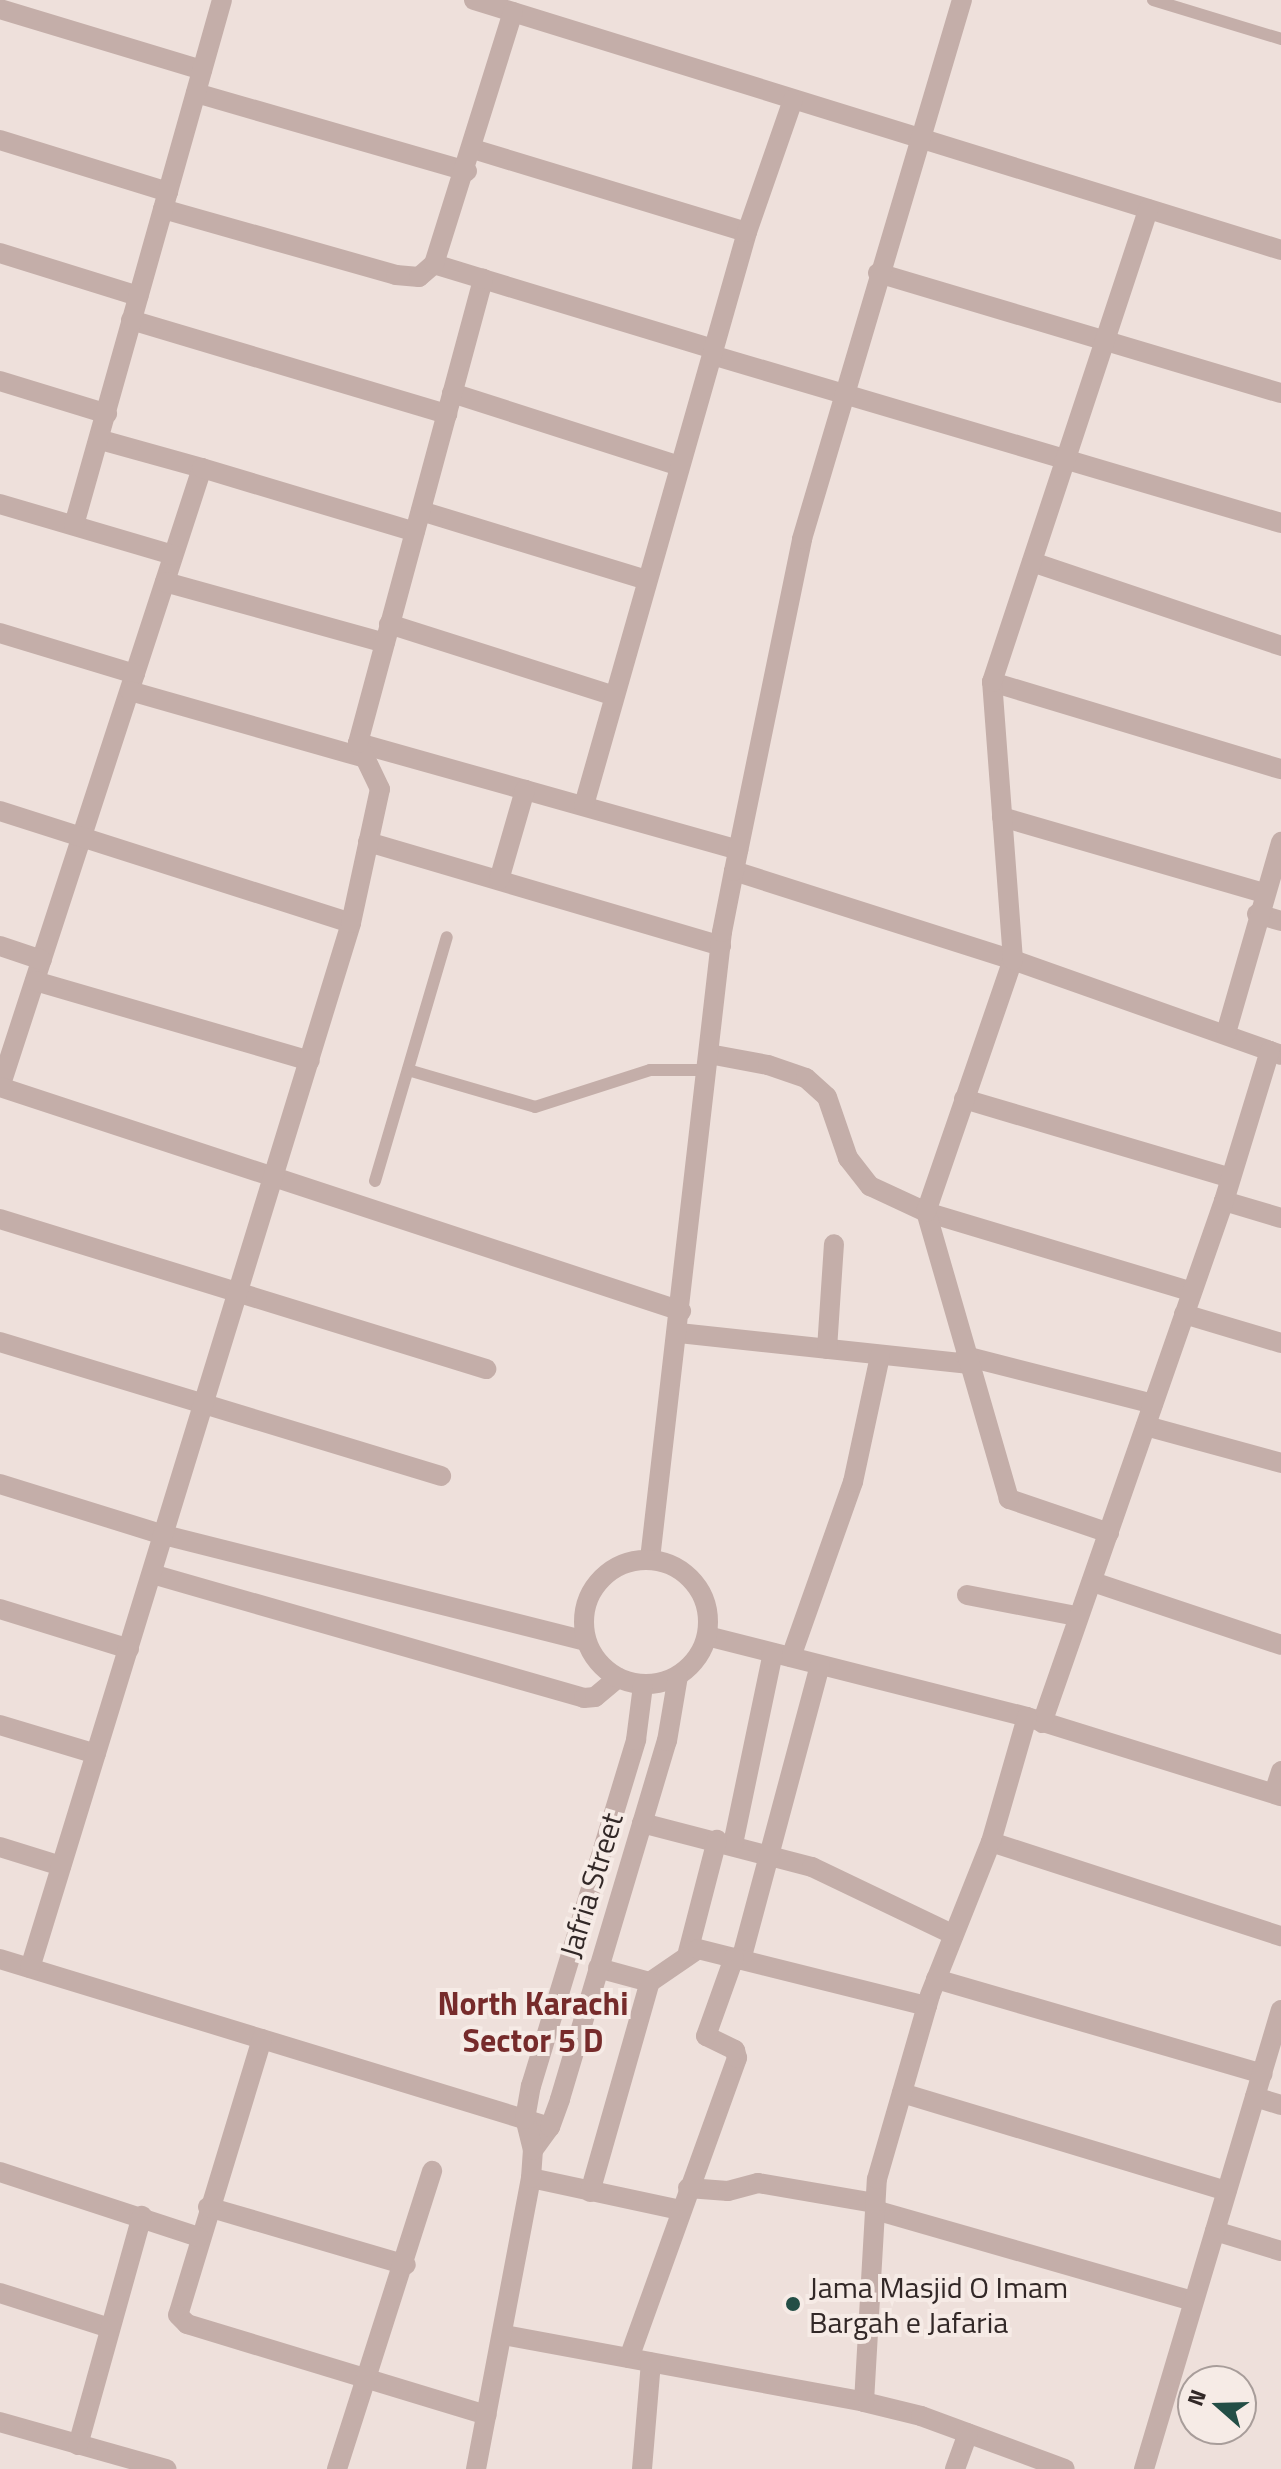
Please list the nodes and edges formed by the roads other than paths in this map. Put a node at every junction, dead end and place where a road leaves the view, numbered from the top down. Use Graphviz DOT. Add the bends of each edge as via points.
graph roads {
  1 [pos="222,0"];
  2 [pos="474,0"];
  3 [pos="962,0"];
  4 [pos="1153,0"];
  5 [pos="0,9"];
  6 [pos="513,12"];
  7 [pos="1281,39"];
  8 [pos="202,70"];
  9 [pos="196,93"];
  10 [pos="793,100"];
  11 [pos="918,139"];
  12 [pos="0,140"];
  13 [pos="473,149"];
  14 [pos="467,171"];
  15 [pos="165,200"];
  16 [pos="1148,209"];
  17 [pos="747,232"];
  18 [pos="1281,250"];
  19 [pos="0,253"];
  20 [pos="434,264"];
  21 [pos="878,273"];
  22 [pos="483,279"];
  23 [pos="138,296"];
  24 [pos="131,320"];
  25 [pos="1106,340"];
  26 [pos="712,352"];
  27 [pos="0,381"];
  28 [pos="452,393"];
  29 [pos="1281,393"];
  30 [pos="843,395"];
  31 [pos="107,414"];
  32 [pos="447,414"];
  33 [pos="101,440"];
  34 [pos="1067,462"];
  35 [pos="680,466"];
  36 [pos="202,468"];
  37 [pos="0,504"];
  38 [pos="421,511"];
  39 [pos="1281,523"];
  40 [pos="74,525"];
  41 [pos="415,532"];
  42 [pos="173,555"];
  43 [pos="1032,562"];
  44 [pos="647,580"];
  45 [pos="165,582"];
  46 [pos="0,633"];
  47 [pos="387,634"];
  48 [pos="1281,646"];
  49 [pos="992,682"];
  50 [pos="132,683"];
  51 [pos="614,696"];
  52 [pos="360,750"];
  53 [pos="1281,769"];
  54 [pos="525,790"];
  55 [pos="584,805"];
  56 [pos="0,811"];
  57 [pos="1002,817"];
  58 [pos="82,838"];
  59 [pos="368,842"];
  60 [pos="1281,842"];
  61 [pos="738,850"];
  62 [pos="734,871"];
  63 [pos="499,880"];
  64 [pos="1264,893"];
  65 [pos="1257,914"];
  66 [pos="1281,921"];
  67 [pos="351,923"];
  68 [pos="447,937"];
  69 [pos="0,946"];
  70 [pos="721,946"];
  71 [pos="42,960"];
  72 [pos="1013,960"];
  73 [pos="35,981"];
  74 [pos="1226,1033"];
  75 [pos="1275,1053"];
  76 [pos="310,1061"];
  77 [pos="708,1062"];
  78 [pos="408,1070"];
  79 [pos="964,1099"];
  80 [pos="276,1176"];
  81 [pos="1231,1178"];
  82 [pos="375,1181"];
  83 [pos="1224,1201"];
  84 [pos="926,1212"];
  85 [pos="1281,1218"];
  86 [pos="0,1219"];
  87 [pos="834,1244"];
  88 [pos="241,1289"];
  89 [pos="1189,1291"];
  90 [pos="681,1311"];
  91 [pos="1184,1314"];
  92 [pos="679,1333"];
  93 [pos="0,1342"];
  94 [pos="1281,1343"];
  95 [pos="827,1349"];
  96 [pos="880,1356"];
  97 [pos="966,1360"];
  98 [pos="486,1369"];
  99 [pos="1153,1404"];
  100 [pos="205,1405"];
  101 [pos="1146,1426"];
  102 [pos="1281,1463"];
  103 [pos="441,1476"];
  104 [pos="0,1484"];
  105 [pos="1109,1533"];
  106 [pos="164,1535"];
  107 [pos="650,1559"];
  108 [pos="152,1574"];
  109 [pos="1093,1582"];
  110 [pos="967,1595"];
  111 [pos="0,1609"];
  112 [pos="1076,1616"];
  113 [pos="707,1636"];
  114 [pos="586,1641"];
  115 [pos="1281,1645"];
  116 [pos="129,1649"];
  117 [pos="782,1655"];
  118 [pos="820,1665"];
  119 [pos="678,1676"];
  120 [pos="618,1678"];
  121 [pos="643,1685"];
  122 [pos="1034,1720"];
  123 [pos="0,1725"];
  124 [pos="96,1754"];
  125 [pos="1281,1771"];
  126 [pos="1277,1794"];
  127 [pos="642,1823"];
  128 [pos="725,1842"];
  129 [pos="991,1842"];
  130 [pos="0,1847"];
  131 [pos="772,1853"];
  132 [pos="61,1866"];
  133 [pos="588,1900"];
  134 [pos="616,1908"];
  135 [pos="954,1935"];
  136 [pos="1281,1936"];
  137 [pos="688,1952"];
  138 [pos="0,1959"];
  139 [pos="737,1959"];
  140 [pos="30,1968"];
  141 [pos="598,1968"];
  142 [pos="936,1979"];
  143 [pos="650,1982"];
  144 [pos="927,2006"];
  145 [pos="1281,2010"];
  146 [pos="262,2039"];
  147 [pos="1262,2074"];
  148 [pos="902,2093"];
  149 [pos="1255,2097"];
  150 [pos="1281,2105"];
  151 [pos="525,2119"];
  152 [pos="550,2127"];
  153 [pos="533,2150"];
  154 [pos="432,2171"];
  155 [pos="0,2172"];
  156 [pos="531,2178"];
  157 [pos="688,2188"];
  158 [pos="1227,2191"];
  159 [pos="590,2192"];
  160 [pos="875,2206"];
  161 [pos="208,2207"];
  162 [pos="680,2210"];
  163 [pos="142,2216"];
  164 [pos="1215,2231"];
  165 [pos="199,2237"];
  166 [pos="1281,2251"];
  167 [pos="406,2265"];
  168 [pos="0,2293"];
  169 [pos="1193,2301"];
  170 [pos="110,2328"];
  171 [pos="504,2335"];
  172 [pos="629,2358"];
  173 [pos="651,2362"];
  174 [pos="365,2378"];
  175 [pos="864,2402"];
  176 [pos="487,2415"];
  177 [pos="0,2422"];
  178 [pos="968,2433"];
  179 [pos="78,2445"];
  180 [pos="166,2469"];
  181 [pos="337,2469"];
  182 [pos="476,2469"];
  183 [pos="642,2469"];
  184 [pos="955,2469"];
  185 [pos="1065,2469"];
  186 [pos="1144,2469"];
  1 -- 8 [label="street"];
  2 -- 6 [label="street"];
  3 -- 11 [label="street"];
  4 -- 7 [label="lane"];
  5 -- 8 [label="street"];
  6 -- 10 [label="street"];
  6 -- 13 [label="street"];
  8 -- 9 [label="street"];
  9 -- 14 [label="street"];
  9 -- 15 [label="street"];
  10 -- 11 [label="street"];
  10 -- 17 [label="street"];
  11 -- 16 [label="street"];
  11 -- 21 [label="street"];
  12 -- 15 [label="street"];
  13 -- 14 [label="street"];
  13 -- 17 [label="street"];
  14 -- 20 [label="street"];
  15 -- 20 [label="street" via="396,275 419,277"];
  15 -- 23 [label="street"];
  16 -- 18 [label="street"];
  16 -- 25 [label="street"];
  17 -- 26 [label="street"];
  19 -- 23 [label="street"];
  20 -- 22 [label="street"];
  21 -- 25 [label="street"];
  21 -- 30 [label="street"];
  22 -- 26 [label="street"];
  22 -- 28 [label="street"];
  23 -- 24 [label="street"];
  24 -- 31 [label="street"];
  24 -- 32 [label="street"];
  25 -- 29 [label="street"];
  25 -- 34 [label="street"];
  26 -- 30 [label="street"];
  26 -- 35 [label="street"];
  27 -- 31 [label="street"];
  28 -- 32 [label="street"];
  28 -- 35 [label="street"];
  30 -- 34 [label="street"];
  30 -- 61 [label="street" via="802,539"];
  31 -- 33 [label="street"];
  32 -- 38 [label="street"];
  33 -- 36 [label="street"];
  33 -- 40 [label="street"];
  34 -- 39 [label="street"];
  34 -- 43 [label="street"];
  35 -- 44 [label="street"];
  36 -- 41 [label="street"];
  36 -- 42 [label="street"];
  37 -- 40 [label="street"];
  38 -- 41 [label="street"];
  38 -- 44 [label="street"];
  40 -- 42 [label="street"];
  41 -- 47 [label="street"];
  42 -- 45 [label="street"];
  43 -- 48 [label="street"];
  43 -- 49 [label="street"];
  44 -- 51 [label="street"];
  45 -- 47 [label="street"];
  45 -- 50 [label="street"];
  46 -- 50 [label="street"];
  47 -- 51 [label="street"];
  47 -- 52 [label="street"];
  49 -- 53 [label="street"];
  49 -- 57 [label="street"];
  50 -- 52 [label="street"];
  50 -- 58 [label="street"];
  51 -- 55 [label="street"];
  52 -- 54 [label="street"];
  52 -- 59 [label="street" via="380,789"];
  54 -- 55 [label="street"];
  54 -- 63 [label="street"];
  55 -- 61 [label="street"];
  56 -- 58 [label="street"];
  57 -- 64 [label="street"];
  57 -- 72 [label="street"];
  58 -- 67 [label="street"];
  58 -- 71 [label="street"];
  59 -- 63 [label="street"];
  59 -- 67 [label="street"];
  60 -- 64 [label="street"];
  61 -- 62 [label="street"];
  62 -- 70 [label="street"];
  62 -- 72 [label="street"];
  63 -- 70 [label="street"];
  64 -- 65 [label="street"];
  65 -- 66 [label="street"];
  65 -- 74 [label="street"];
  67 -- 76 [label="street"];
  68 -- 78 [label="lane"];
  69 -- 71 [label="street"];
  70 -- 77 [label="street"];
  71 -- 73 [label="street"];
  72 -- 74 [label="street"];
  72 -- 79 [label="street"];
  73 -- 76 [label="street"];
  73 -- 80 [label="street" via="0,1087"];
  74 -- 75 [label="street"];
  75 -- 81 [label="street"];
  76 -- 80 [label="street"];
  77 -- 78 [label="lane" via="650,1070 535,1107"];
  77 -- 84 [label="street" via="768,1065 806,1078 827,1097 848,1158 870,1186"];
  77 -- 90 [label="street"];
  78 -- 82 [label="lane"];
  79 -- 81 [label="street"];
  79 -- 84 [label="street"];
  80 -- 88 [label="street"];
  80 -- 90 [label="street"];
  81 -- 83 [label="street"];
  83 -- 85 [label="street"];
  83 -- 89 [label="street"];
  84 -- 89 [label="street"];
  84 -- 97 [label="street"];
  86 -- 88 [label="street"];
  87 -- 95 [label="street"];
  88 -- 98 [label="street"];
  88 -- 100 [label="street"];
  89 -- 91 [label="street"];
  90 -- 92 [label="street"];
  91 -- 94 [label="street"];
  91 -- 99 [label="street"];
  92 -- 95 [label="street"];
  92 -- 107 [label="street"];
  93 -- 100 [label="street"];
  95 -- 96 [label="street"];
  96 -- 97 [label="street"];
  96 -- 117 [label="street" via="853,1482"];
  97 -- 99 [label="street"];
  97 -- 105 [label="street" via="1009,1499"];
  99 -- 101 [label="street"];
  100 -- 103 [label="street"];
  100 -- 106 [label="street"];
  101 -- 102 [label="street"];
  101 -- 105 [label="street"];
  104 -- 106 [label="street"];
  105 -- 109 [label="street"];
  106 -- 108 [label="street"];
  106 -- 114 [label="street"];
  107 -- 113 [label="street" via="684,1571 705,1600"];
  107 -- 114 [label="street" via="621,1565 597,1583 585,1611"];
  108 -- 116 [label="street"];
  108 -- 120 [label="street" via="584,1698 595,1697"];
  109 -- 112 [label="street"];
  109 -- 115 [label="street"];
  110 -- 112 [label="street"];
  111 -- 116 [label="street"];
  112 -- 122 [label="street"];
  113 -- 117 [label="street"];
  113 -- 119 [label="street" via="697,1659"];
  114 -- 120 [label="street" via="598,1662"];
  116 -- 124 [label="street"];
  117 -- 118 [label="street"];
  117 -- 128 [label="street"];
  118 -- 122 [label="street"];
  118 -- 131 [label="street"];
  119 -- 121 [label="street"];
  119 -- 127 [label="street, Jafria Street" via="667,1741"];
  120 -- 121 [label="street"];
  121 -- 133 [label="street, Jafria Street" via="636,1740"];
  122 -- 126 [label="street"];
  122 -- 129 [label="street"];
  123 -- 124 [label="street"];
  124 -- 132 [label="street"];
  125 -- 126 [label="street"];
  127 -- 128 [label="street"];
  127 -- 134 [label="street, Jafria Street"];
  128 -- 131 [label="street"];
  128 -- 137 [label="street"];
  129 -- 135 [label="street"];
  129 -- 136 [label="street"];
  130 -- 132 [label="street"];
  131 -- 135 [label="street"];
  131 -- 139 [label="street"];
  132 -- 140 [label="street"];
  133 -- 134 [label="street"];
  133 -- 151 [label="street, Jafria Street"];
  134 -- 141 [label="street, Jafria Street"];
  135 -- 142 [label="street"];
  137 -- 139 [label="street" via="698,1949"];
  137 -- 143 [label="street"];
  138 -- 140 [label="street"];
  139 -- 144 [label="street"];
  139 -- 157 [label="street" via="706,2036 735,2050 737,2058"];
  140 -- 146 [label="street"];
  141 -- 143 [label="street"];
  141 -- 152 [label="street, Jafria Street"];
  142 -- 144 [label="street"];
  142 -- 147 [label="street"];
  143 -- 159 [label="street"];
  144 -- 148 [label="street"];
  145 -- 147 [label="street"];
  146 -- 151 [label="street"];
  146 -- 161 [label="street"];
  147 -- 149 [label="street"];
  148 -- 158 [label="street"];
  148 -- 160 [label="street" via="877,2179"];
  149 -- 150 [label="street"];
  149 -- 158 [label="street"];
  151 -- 152 [label="street"];
  151 -- 153 [label="street"];
  152 -- 153 [label="street, Jafria Street"];
  153 -- 156 [label="street"];
  154 -- 167 [label="street"];
  155 -- 163 [label="street"];
  156 -- 159 [label="street"];
  156 -- 171 [label="street"];
  157 -- 160 [label="street" via="728,2191 758,2183"];
  157 -- 162 [label="street"];
  158 -- 164 [label="street"];
  159 -- 162 [label="street"];
  160 -- 169 [label="street"];
  160 -- 175 [label="street"];
  161 -- 165 [label="street"];
  161 -- 167 [label="street"];
  162 -- 172 [label="street"];
  163 -- 165 [label="street"];
  163 -- 170 [label="street"];
  164 -- 166 [label="street"];
  164 -- 169 [label="street"];
  165 -- 174 [label="street" via="179,2300 178,2315 187,2324"];
  167 -- 174 [label="street"];
  168 -- 170 [label="street"];
  169 -- 186 [label="street"];
  170 -- 179 [label="street"];
  171 -- 172 [label="street"];
  171 -- 176 [label="street"];
  172 -- 173 [label="street"];
  173 -- 175 [label="street"];
  173 -- 183 [label="street"];
  174 -- 176 [label="street"];
  174 -- 181 [label="street"];
  175 -- 178 [label="street"];
  176 -- 182 [label="street"];
  177 -- 179 [label="street"];
  178 -- 184 [label="street"];
  178 -- 185 [label="street"];
  179 -- 180 [label="street"];
}
